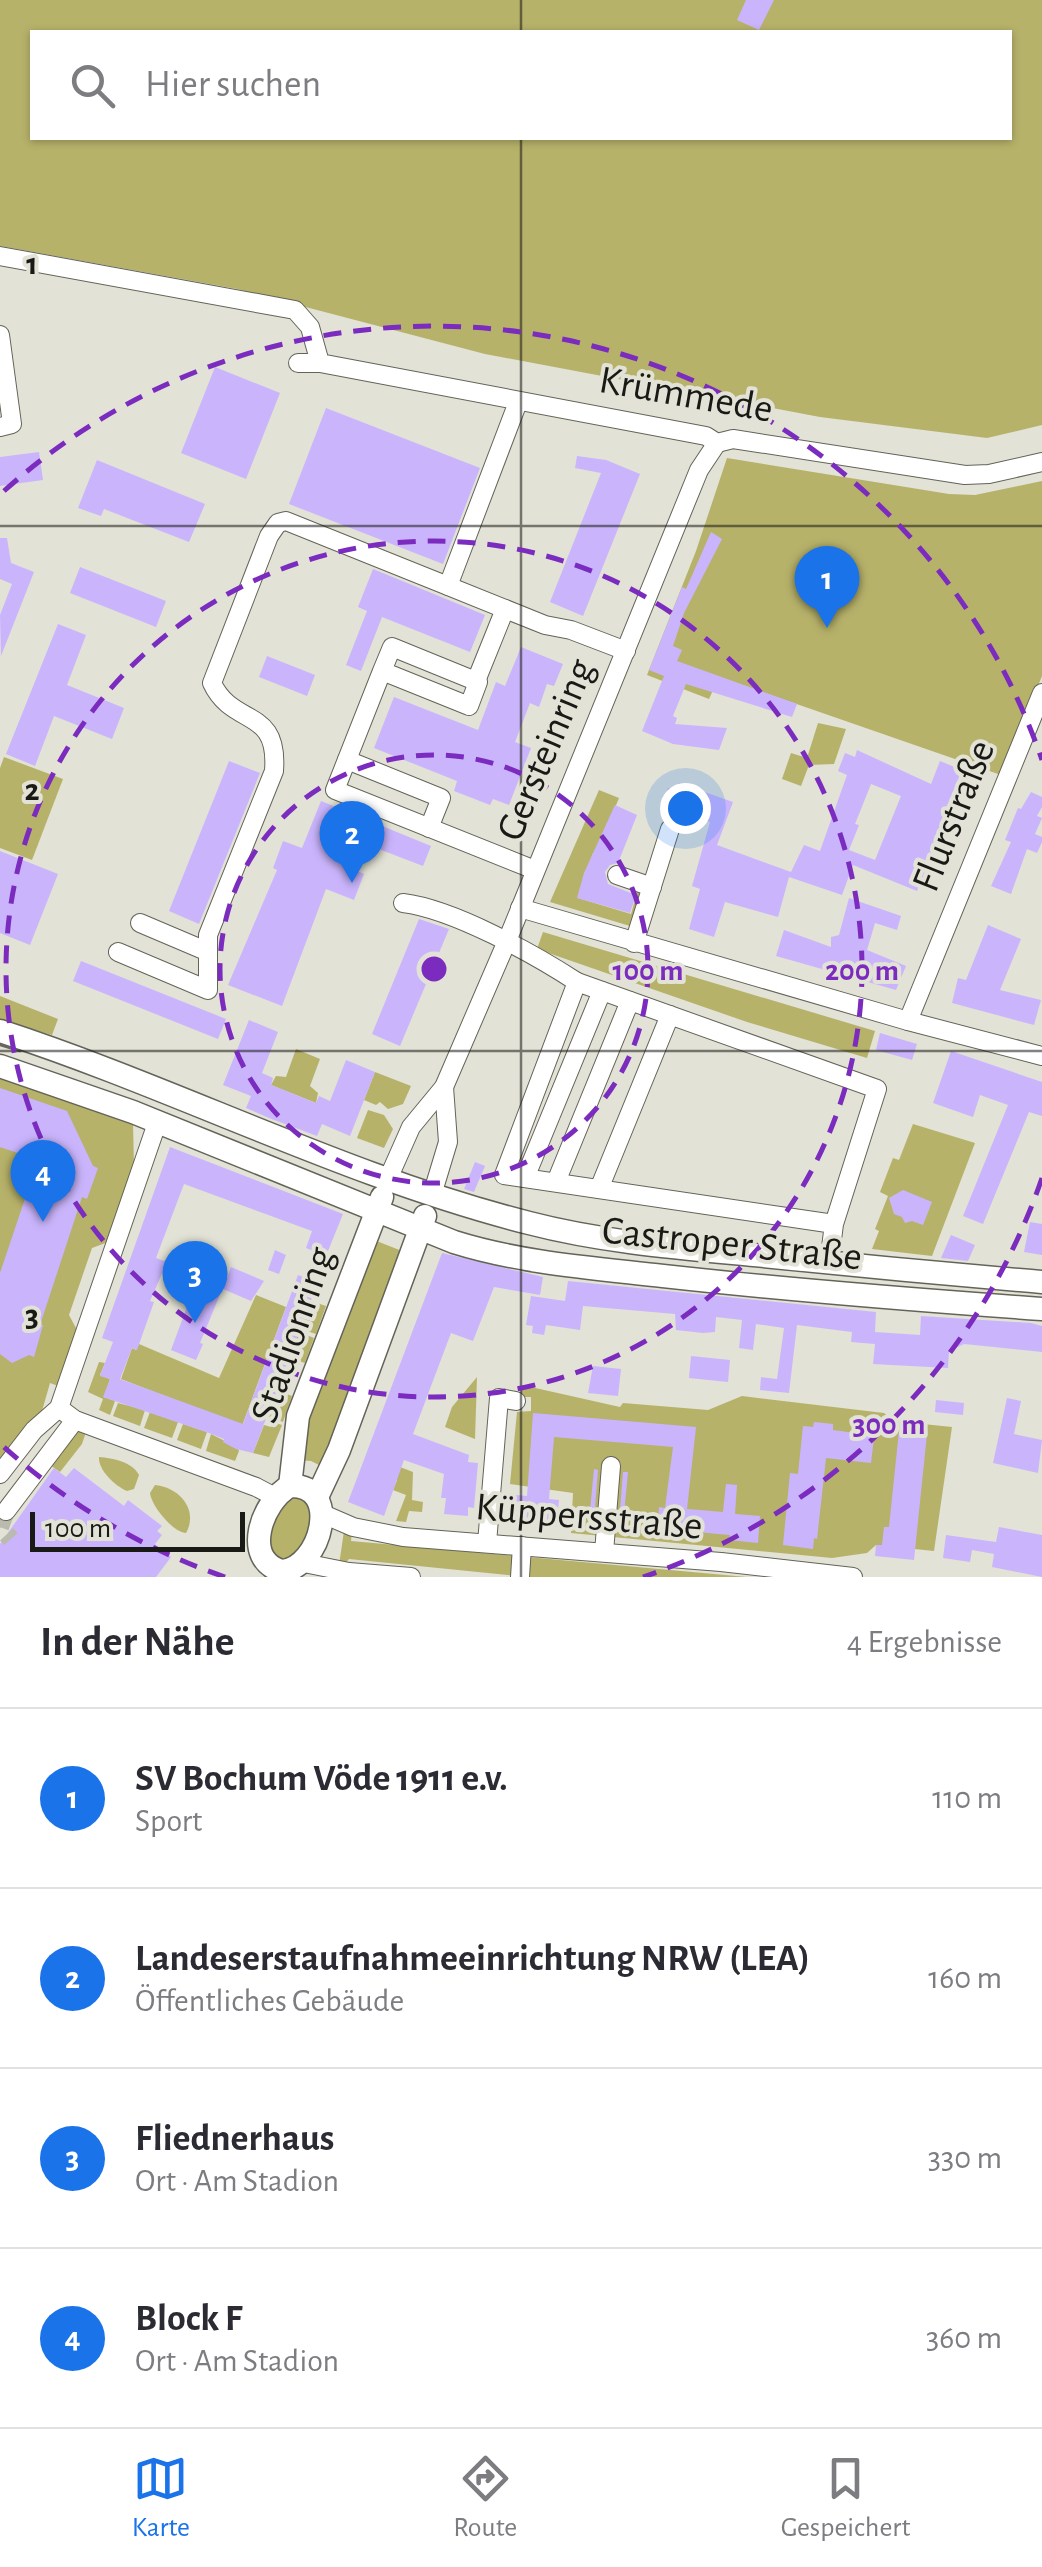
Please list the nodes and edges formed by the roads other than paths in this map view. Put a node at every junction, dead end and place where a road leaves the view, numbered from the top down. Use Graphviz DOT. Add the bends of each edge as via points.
graph roads {
  1 [pos="0,256"];
  2 [pos="0,335"];
  3 [pos="319,355"];
  4 [pos="298,363"];
  5 [pos="518,402"];
  6 [pos="0,426"];
  7 [pos="716,443"];
  8 [pos="1042,462"];
  9 [pos="448,586"];
  10 [pos="505,610"];
  11 [pos="626,651"];
  12 [pos="1042,693"];
  13 [pos="347,760"];
  14 [pos="430,828"];
  15 [pos="670,830"];
  16 [pos="535,870"];
  17 [pos="616,875"];
  18 [pos="652,887"];
  19 [pos="403,904"];
  20 [pos="520,908"];
  21 [pos="140,923"];
  22 [pos="507,941"];
  23 [pos="634,943"];
  24 [pos="206,950"];
  25 [pos="118,952"];
  26 [pos="577,982"];
  27 [pos="602,991"];
  28 [pos="630,1001"];
  29 [pos="670,1016"];
  30 [pos="908,1021"];
  31 [pos="0,1031"];
  32 [pos="1042,1056"];
  33 [pos="0,1066"];
  34 [pos="145,1083"];
  35 [pos="444,1087"];
  36 [pos="133,1112"];
  37 [pos="156,1130"];
  38 [pos="525,1178"];
  39 [pos="388,1179"];
  40 [pos="556,1182"];
  41 [pos="599,1189"];
  42 [pos="432,1195"];
  43 [pos="378,1210"];
  44 [pos="834,1224"];
  45 [pos="420,1226"];
  46 [pos="829,1263"];
  47 [pos="1042,1282"];
  48 [pos="828,1293"];
  49 [pos="1042,1309"];
  50 [pos="499,1398"];
  51 [pos="59,1408"];
  52 [pos="75,1420"];
  53 [pos="611,1466"];
  54 [pos="0,1474"];
  55 [pos="282,1492"];
  56 [pos="320,1506"];
  57 [pos="6,1511"];
  58 [pos="487,1543"];
  59 [pos="522,1546"];
  60 [pos="604,1552"];
  61 [pos="259,1569"];
  62 [pos="294,1570"];
  63 [pos="724,1570"];
  64 [pos="411,1577"];
  65 [pos="520,1577"];
  66 [pos="853,1577"];
  1 -- 3 [label="street" via="295,310 310,327"];
  2 -- 6 [label="street" via="12,424"];
  3 -- 4 [label="street, Krümmede"];
  3 -- 5 [label="street, Krümmede"];
  5 -- 7 [label="street, Krümmede"];
  5 -- 9 [label="street"];
  7 -- 8 [label="street, Krümmede" via="733,439 965,475"];
  7 -- 11 [label="street, Gersteinring" via="698,470"];
  9 -- 10 [label="street"];
  9 -- 24 [label="street" via="278,523 212,683 226,704 273,739 274,771"];
  10 -- 11 [label="street"];
  10 -- 13 [label="street" via="476,681 392,648"];
  11 -- 16 [label="street, Gersteinring"];
  12 -- 30 [label="street, Flurstraße"];
  13 -- 14 [label="street" via="441,798"];
  13 -- 14 [label="street" via="335,790"];
  14 -- 16 [label="street"];
  15 -- 18 [label="street"];
  16 -- 20 [label="street, Gersteinring"];
  17 -- 18 [label="street"];
  18 -- 23 [label="street"];
  19 -- 22 [label="street"];
  20 -- 22 [label="street, Gersteinring"];
  20 -- 23 [label="street"];
  21 -- 24 [label="street"];
  22 -- 26 [label="street"];
  22 -- 35 [label="street, Gersteinring"];
  23 -- 30 [label="street"];
  24 -- 25 [label="street" via="208,990"];
  26 -- 27 [label="street"];
  26 -- 38 [label="street" via="504,1175"];
  27 -- 28 [label="street"];
  27 -- 38 [label="street"];
  28 -- 29 [label="street"];
  28 -- 40 [label="street"];
  29 -- 41 [label="street"];
  29 -- 44 [label="street" via="876,1088"];
  30 -- 32 [label="street"];
  31 -- 34 [label="main road, Castroper Straße"];
  33 -- 36 [label="main road, Castroper Straße"];
  34 -- 36 [label="street"];
  34 -- 39 [label="main road, Castroper Straße"];
  35 -- 39 [label="street, Gersteinring" via="411,1128"];
  35 -- 42 [label="street, Gersteinring" via="448,1142"];
  36 -- 43 [label="main road, Castroper Straße"];
  37 -- 51 [label="street"];
  38 -- 40 [label="street"];
  39 -- 42 [label="main road, Castroper Straße"];
  39 -- 43 [label="main road"];
  40 -- 41 [label="street"];
  41 -- 44 [label="street"];
  42 -- 45 [label="main road"];
  42 -- 46 [label="main road, Castroper Straße" via="566,1232"];
  43 -- 45 [label="main road, Castroper Straße"];
  43 -- 55 [label="main road, Stadionring" via="298,1416"];
  44 -- 46 [label="street"];
  45 -- 48 [label="main road, Castroper Straße" via="460,1244 552,1263"];
  45 -- 56 [label="main road, Stadionring"];
  46 -- 47 [label="main road, Castroper Straße"];
  46 -- 48 [label="main road"];
  48 -- 49 [label="main road, Castroper Straße"];
  50 -- 58 [label="street"];
  51 -- 52 [label="street"];
  51 -- 54 [label="street"];
  52 -- 55 [label="street"];
  52 -- 57 [label="street"];
  53 -- 60 [label="street"];
  55 -- 56 [label="main road, Stadionring" via="308,1489"];
  55 -- 61 [label="main road, Stadionring" via="258,1539"];
  56 -- 58 [label="street, Küppersstraße" via="342,1524 371,1531"];
  56 -- 62 [label="main road, Stadionring" via="316,1538"];
  58 -- 59 [label="street, Küppersstraße"];
  59 -- 60 [label="street, Küppersstraße"];
  59 -- 65 [label="street"];
  60 -- 63 [label="street, Küppersstraße"];
  61 -- 62 [label="main road, Stadionring"];
  62 -- 64 [label="street"];
  63 -- 66 [label="street, Küppersstraße"];
}
